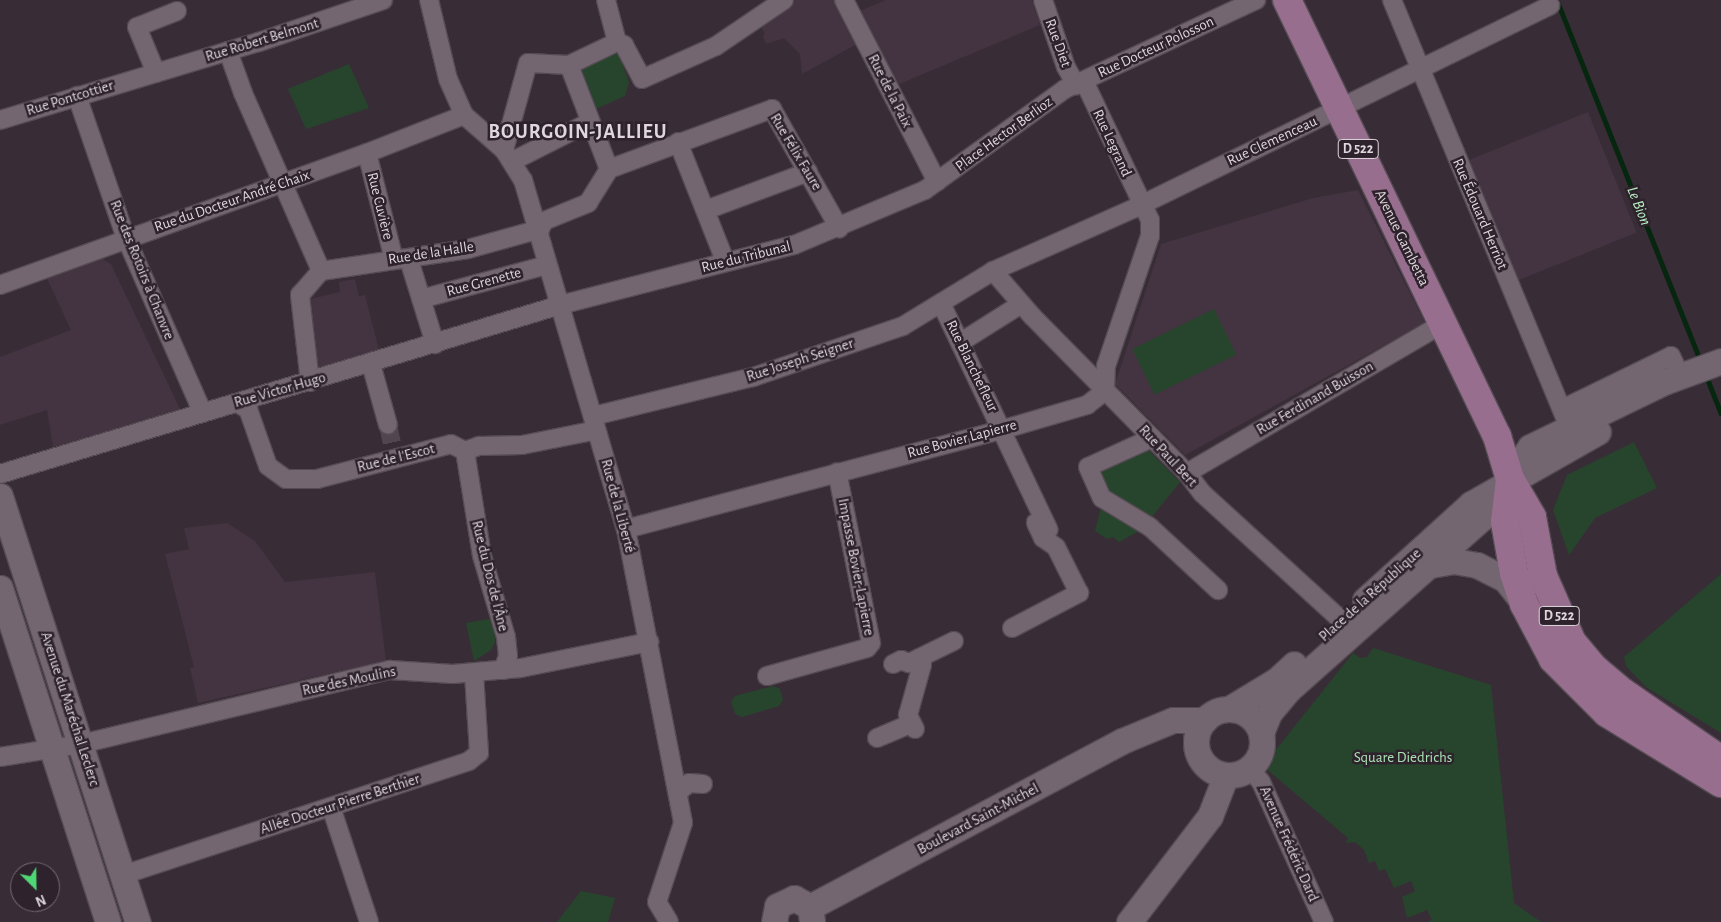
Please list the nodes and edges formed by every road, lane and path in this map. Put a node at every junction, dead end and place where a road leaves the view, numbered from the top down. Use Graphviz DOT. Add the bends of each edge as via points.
graph roads {
  1 [pos="383,0"];
  2 [pos="429,0"];
  3 [pos="606,0"];
  4 [pos="784,0"];
  5 [pos="844,0"];
  6 [pos="1043,0"];
  7 [pos="1256,0"];
  8 [pos="1287,0"];
  9 [pos="1392,0"];
  10 [pos="1550,6"];
  11 [pos="177,11"];
  12 [pos="617,42"];
  13 [pos="228,51"];
  14 [pos="569,65"];
  15 [pos="1420,68"];
  16 [pos="148,75"];
  17 [pos="1080,83"];
  18 [pos="77,96"];
  19 [pos="1339,109"];
  20 [pos="464,115"];
  21 [pos="0,120"];
  22 [pos="590,122"];
  23 [pos="678,142"];
  24 [pos="367,153"];
  25 [pos="508,155"];
  26 [pos="609,169"];
  27 [pos="808,172"];
  28 [pos="282,184"];
  29 [pos="931,186"];
  30 [pos="1143,203"];
  31 [pos="706,210"];
  32 [pos="839,228"];
  33 [pos="540,229"];
  34 [pos="126,238"];
  35 [pos="400,259"];
  36 [pos="725,261"];
  37 [pos="547,265"];
  38 [pos="321,271"];
  39 [pos="993,271"];
  40 [pos="0,285"];
  41 [pos="421,299"];
  42 [pos="941,303"];
  43 [pos="1021,304"];
  44 [pos="560,305"];
  45 [pos="1444,323"];
  46 [pos="961,342"];
  47 [pos="435,344"];
  48 [pos="371,364"];
  49 [pos="1708,371"];
  50 [pos="310,382"];
  51 [pos="1105,391"];
  52 [pos="237,403"];
  53 [pos="203,413"];
  54 [pos="1565,418"];
  55 [pos="595,423"];
  56 [pos="388,425"];
  57 [pos="1001,430"];
  58 [pos="1152,438"];
  59 [pos="465,452"];
  60 [pos="834,473"];
  61 [pos="1187,473"];
  62 [pos="0,474"];
  63 [pos="1510,479"];
  64 [pos="0,496"];
  65 [pos="1032,515"];
  66 [pos="626,529"];
  67 [pos="1049,530"];
  68 [pos="1431,565"];
  69 [pos="0,588"];
  70 [pos="1218,590"];
  71 [pos="1524,604"];
  72 [pos="1347,626"];
  73 [pos="1012,628"];
  74 [pos="954,641"];
  75 [pos="649,642"];
  76 [pos="503,670"];
  77 [pos="474,673"];
  78 [pos="766,676"];
  79 [pos="1229,709"];
  80 [pos="1201,729"];
  81 [pos="1261,733"];
  82 [pos="877,738"];
  83 [pos="81,744"];
  84 [pos="51,746"];
  85 [pos="0,757"];
  86 [pos="1721,760"];
  87 [pos="1250,768"];
  88 [pos="1226,775"];
  89 [pos="1721,783"];
  90 [pos="702,784"];
  91 [pos="678,792"];
  92 [pos="332,807"];
  93 [pos="123,875"];
  94 [pos="811,915"];
  95 [pos="108,922"];
  96 [pos="138,922"];
  97 [pos="369,922"];
  98 [pos="669,922"];
  99 [pos="774,922"];
  100 [pos="1129,922"];
  101 [pos="1324,922"];
  1 -- 13 [label="street, Rue Robert Belmont"];
  2 -- 20 [label="street" via="448,79"];
  3 -- 12 [label="street"];
  4 -- 12 [label="street" via="716,46 642,79 624,45"];
  5 -- 29 [label="street, Rue de la Paix"];
  6 -- 17 [label="street, Rue Diet" via="1066,67"];
  7 -- 17 [label="street, Rue Docteur Polosson"];
  8 -- 19 [label="main road, Avenue Gambetta / D 522"];
  9 -- 15 [label="street, Rue Édouard Herriot"];
  10 -- 15 [label="street, Rue Clemenceau"];
  11 -- 16 [label="street" via="137,28"];
  12 -- 14 [label="street"];
  13 -- 16 [label="street, Rue Robert Belmont"];
  13 -- 28 [label="street"];
  14 -- 22 [label="street"];
  14 -- 25 [label="street" via="528,62"];
  15 -- 19 [label="street, Rue Clemenceau"];
  15 -- 54 [label="street, Rue Édouard Herriot"];
  16 -- 18 [label="street, Rue Pontcottier"];
  17 -- 29 [label="street, Place Hector Berlioz"];
  17 -- 30 [label="street, Rue Legrand" via="1136,196"];
  18 -- 21 [label="street, Rue Pontcottier"];
  18 -- 34 [label="street, Rue des Rotoirs à Chanvre"];
  19 -- 30 [label="street, Rue Clemenceau"];
  19 -- 45 [label="main road, Avenue Gambetta / D 522"];
  20 -- 24 [label="street, Rue du Docteur André Chaix"];
  20 -- 25 [label="street, Rue de la Liberté"];
  22 -- 25 [label="street"];
  22 -- 26 [label="street"];
  23 -- 26 [label="street"];
  23 -- 27 [label="street, Rue Félix Faure" via="772,109"];
  23 -- 31 [label="street"];
  24 -- 28 [label="street, Rue du Docteur André Chaix"];
  24 -- 35 [label="street, Rue Cuvière" via="377,195"];
  25 -- 33 [label="street, Rue de la Liberté"];
  26 -- 33 [label="street" via="588,203 544,220"];
  27 -- 31 [label="street"];
  27 -- 32 [label="street, Rue Félix Faure"];
  28 -- 34 [label="street, Rue du Docteur André Chaix"];
  28 -- 38 [label="street"];
  29 -- 32 [label="street, Rue du Tribunal"];
  30 -- 39 [label="street, Rue Clemenceau"];
  30 -- 51 [label="street" via="1150,220 1150,236 1106,366"];
  31 -- 36 [label="street"];
  32 -- 36 [label="street, Rue du Tribunal" via="794,245"];
  33 -- 35 [label="street, Rue de la Halle" via="468,249"];
  33 -- 37 [label="street, Rue de la Liberté"];
  34 -- 40 [label="street, Rue du Docteur André Chaix"];
  34 -- 53 [label="street, Rue des Rotoirs à Chanvre"];
  35 -- 38 [label="street, Rue de la Halle"];
  35 -- 41 [label="street, Rue Cuvière"];
  36 -- 44 [label="street, Rue du Tribunal"];
  37 -- 41 [label="street, Rue Grenette"];
  37 -- 44 [label="street, Rue de la Liberté"];
  38 -- 50 [label="street" via="300,295"];
  39 -- 42 [label="street, Rue Joseph Seigner"];
  39 -- 43 [label="street, Rue Paul Bert"];
  41 -- 47 [label="street, Rue Cuvière"];
  42 -- 46 [label="street, Rue Blanchefleur"];
  42 -- 55 [label="street, Rue Joseph Seigner" via="904,326 753,377"];
  43 -- 46 [label="street"];
  43 -- 51 [label="street, Rue Paul Bert"];
  44 -- 47 [label="street, Rue Victor Hugo"];
  44 -- 55 [label="street, Rue de la Liberté"];
  45 -- 61 [label="street, Rue Ferdinand Buisson"];
  45 -- 63 [label="main road, Avenue Gambetta / D 522" via="1497,436"];
  46 -- 57 [label="street, Rue Blanchefleur"];
  47 -- 48 [label="street, Rue Victor Hugo"];
  48 -- 50 [label="street, Rue Victor Hugo"];
  48 -- 56 [label="street"];
  49 -- 54 [label="main road, Place de la République" via="1664,382"];
  49 -- 63 [label="main road, Place de la République"];
  50 -- 52 [label="street, Rue Victor Hugo"];
  51 -- 57 [label="street, Rue Bovier Lapierre" via="1087,405"];
  51 -- 58 [label="street, Rue Paul Bert"];
  52 -- 53 [label="street, Rue Victor Hugo"];
  52 -- 59 [label="street, Rue de l'Escot" via="248,409 268,466 286,479 317,479 394,454 451,444"];
  53 -- 62 [label="street, Rue Victor Hugo"];
  54 -- 63 [label="main road, Place de la République" via="1530,447"];
  55 -- 59 [label="street, Rue de l'Escot" via="522,446 478,446"];
  55 -- 66 [label="street, Rue de la Liberté"];
  57 -- 60 [label="street, Rue Bovier Lapierre"];
  57 -- 67 [label="street, Rue Blanchefleur"];
  58 -- 61 [label="street, Rue Paul Bert"];
  58 -- 70 [label="street" via="1088,467 1102,498 1150,528"];
  59 -- 76 [label="street, Rue du Dos de l'Âne" via="482,556 506,637 508,656"];
  60 -- 66 [label="street, Rue Bovier Lapierre"];
  60 -- 78 [label="street, Impasse Bovier-Lapierre" via="871,643 867,648"];
  61 -- 72 [label="street, Rue Paul Bert" via="1202,493"];
  63 -- 68 [label="main road, Place de la République" via="1483,517"];
  63 -- 71 [label="main road, D 522" via="1506,538"];
  63 -- 72 [label="main road, Place de la République" via="1471,504"];
  63 -- 86 [label="main road, D 522" via="1532,518 1543,576 1572,642 1595,669 1624,693"];
  64 -- 83 [label="main road, Avenue du Maréchal Leclerc"];
  65 -- 73 [label="street" via="1043,538 1056,547 1079,593"];
  66 -- 75 [label="street, Rue de la Liberté"];
  68 -- 71 [label="main road" via="1454,561 1477,565 1505,579"];
  68 -- 72 [label="main road, Place de la République"];
  69 -- 84 [label="main road, Avenue du Maréchal Leclerc"];
  71 -- 89 [label="main road, D 522" via="1553,659 1607,713"];
  72 -- 79 [label="main road, Place de la République" via="1277,680"];
  72 -- 81 [label="main road, Place de la République" via="1269,713"];
  74 -- 82 [label="street" via="901,663 922,665 908,715 913,726"];
  75 -- 76 [label="street, Rue des Moulins"];
  75 -- 91 [label="street, Rue de la Liberté"];
  76 -- 77 [label="street, Rue des Moulins"];
  77 -- 83 [label="street, Rue des Moulins" via="390,670"];
  77 -- 92 [label="street, Allée Docteur Pierre Berthier" via="479,753 469,761"];
  79 -- 80 [label="main road"];
  79 -- 81 [label="main road" via="1245,713"];
  80 -- 88 [label="main road" via="1200,758 1216,772"];
  80 -- 94 [label="main road, Boulevard Saint-Michel" via="1173,720 1146,730"];
  81 -- 87 [label="main road" via="1262,749"];
  83 -- 84 [label="street, Rue des Moulins"];
  83 -- 93 [label="main road, Avenue du Maréchal Leclerc"];
  84 -- 85 [label="street, Rue des Moulins"];
  84 -- 95 [label="main road, Avenue du Maréchal Leclerc"];
  87 -- 88 [label="main road"];
  87 -- 101 [label="street, Avenue Frédéric Dard" via="1261,782"];
  88 -- 100 [label="main road" via="1210,816"];
  90 -- 91 [label="street" via="689,783"];
  91 -- 98 [label="street, Rue de la Liberté" via="683,823 657,902"];
  92 -- 93 [label="street, Allée Docteur Pierre Berthier"];
  92 -- 97 [label="street"];
  93 -- 96 [label="main road, Avenue du Maréchal Leclerc"];
  94 -- 99 [label="main road" via="800,899 787,898 777,906"];
}
